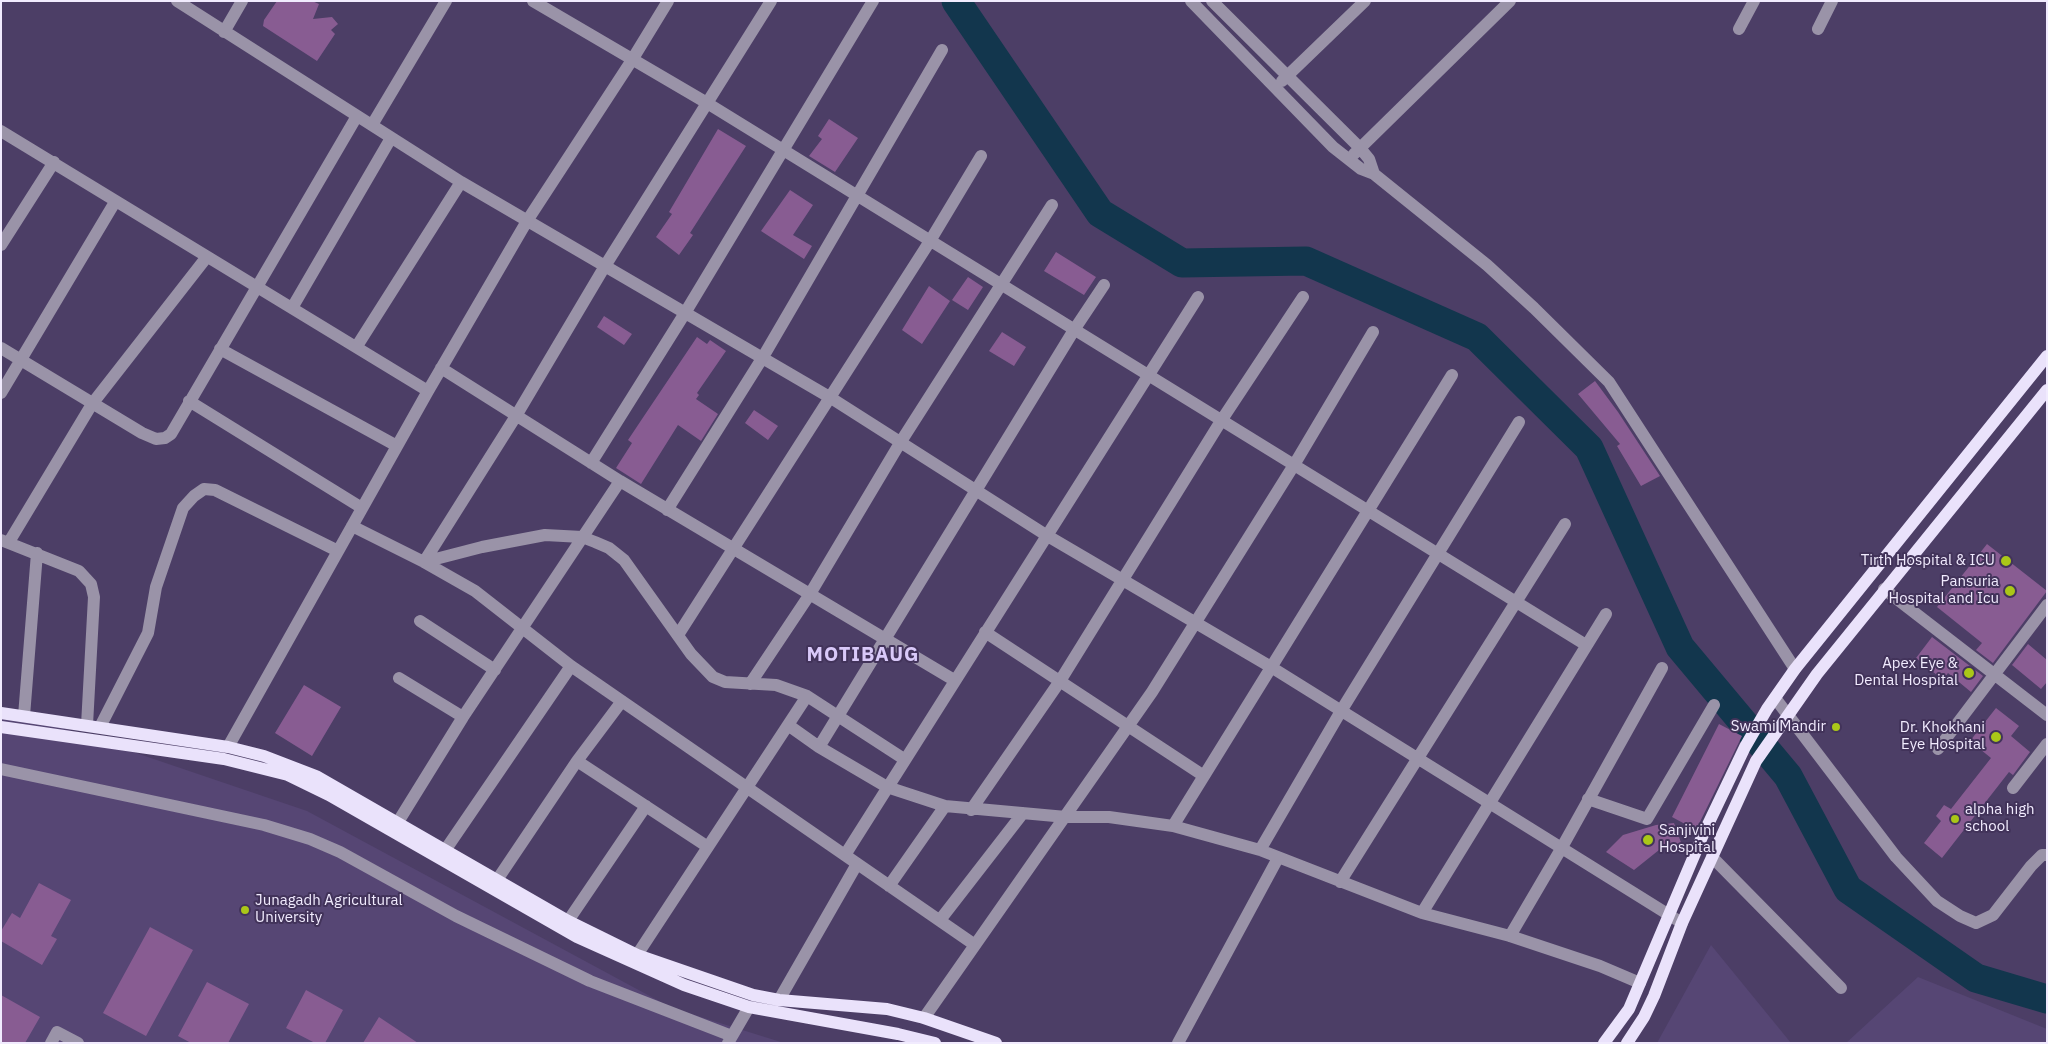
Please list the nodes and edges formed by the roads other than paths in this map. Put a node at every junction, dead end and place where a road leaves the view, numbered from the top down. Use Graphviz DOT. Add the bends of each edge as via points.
graph roads {
  1 [pos="177,1"];
  2 [pos="242,1"];
  3 [pos="446,1"];
  4 [pos="668,1"];
  5 [pos="771,1"];
  6 [pos="873,1"];
  7 [pos="1191,1"];
  8 [pos="1212,1"];
  9 [pos="1365,1"];
  10 [pos="1510,1"];
  11 [pos="1754,1"];
  12 [pos="1832,1"];
  13 [pos="541,3"];
  14 [pos="1739,29"];
  15 [pos="1818,29"];
  16 [pos="224,32"];
  17 [pos="942,50"];
  18 [pos="632,60"];
  19 [pos="1288,76"];
  20 [pos="1276,88"];
  21 [pos="707,103"];
  22 [pos="357,116"];
  23 [pos="372,125"];
  24 [pos="1,131"];
  25 [pos="391,138"];
  26 [pos="1360,148"];
  27 [pos="782,152"];
  28 [pos="981,156"];
  29 [pos="1349,159"];
  30 [pos="54,162"];
  31 [pos="1374,174"];
  32 [pos="461,182"];
  33 [pos="857,197"];
  34 [pos="115,202"];
  35 [pos="1052,205"];
  36 [pos="527,222"];
  37 [pos="930,241"];
  38 [pos="1,245"];
  39 [pos="206,258"];
  40 [pos="605,266"];
  41 [pos="1104,284"];
  42 [pos="1002,286"];
  43 [pos="256,287"];
  44 [pos="1198,297"];
  45 [pos="1303,297"];
  46 [pos="292,308"];
  47 [pos="685,313"];
  48 [pos="1074,330"];
  49 [pos="1373,332"];
  50 [pos="357,346"];
  51 [pos="1,348"];
  52 [pos="220,349"];
  53 [pos="2047,356"];
  54 [pos="763,357"];
  55 [pos="20,360"];
  56 [pos="441,368"];
  57 [pos="1147,375"];
  58 [pos="1452,375"];
  59 [pos="428,390"];
  60 [pos="2047,390"];
  61 [pos="1,393"];
  62 [pos="831,398"];
  63 [pos="188,401"];
  64 [pos="92,404"];
  65 [pos="516,416"];
  66 [pos="1221,421"];
  67 [pos="1519,422"];
  68 [pos="900,443"];
  69 [pos="397,446"];
  70 [pos="591,463"];
  71 [pos="1294,465"];
  72 [pos="620,481"];
  73 [pos="976,490"];
  74 [pos="362,508"];
  75 [pos="668,510"];
  76 [pos="1367,510"];
  77 [pos="1565,524"];
  78 [pos="352,526"];
  79 [pos="1046,535"];
  80 [pos="582,537"];
  81 [pos="5,541"];
  82 [pos="733,550"];
  83 [pos="338,551"];
  84 [pos="37,553"];
  85 [pos="1438,555"];
  86 [pos="424,562"];
  87 [pos="1122,578"];
  88 [pos="1884,589"];
  89 [pos="810,594"];
  90 [pos="1515,602"];
  91 [pos="2047,605"];
  92 [pos="1606,614"];
  93 [pos="420,621"];
  94 [pos="1196,622"];
  95 [pos="523,626"];
  96 [pos="985,632"];
  97 [pos="678,635"];
  98 [pos="885,639"];
  99 [pos="1586,646"];
  100 [pos="571,666"];
  101 [pos="1271,667"];
  102 [pos="1662,668"];
  103 [pos="1794,668"];
  104 [pos="495,670"];
  105 [pos="1994,674"];
  106 [pos="399,678"];
  107 [pos="954,680"];
  108 [pos="1060,682"];
  109 [pos="750,684"];
  110 [pos="807,696"];
  111 [pos="1775,698"];
  112 [pos="622,701"];
  113 [pos="1714,705"];
  114 [pos="1341,711"];
  115 [pos="1,712"];
  116 [pos="839,715"];
  117 [pos="2047,715"];
  118 [pos="24,716"];
  119 [pos="464,717"];
  120 [pos="1785,719"];
  121 [pos="87,725"];
  122 [pos="1,726"];
  123 [pos="788,726"];
  124 [pos="100,728"];
  125 [pos="1129,728"];
  126 [pos="2047,744"];
  127 [pos="228,747"];
  128 [pos="820,747"];
  129 [pos="1938,749"];
  130 [pos="904,759"];
  131 [pos="1416,759"];
  132 [pos="577,761"];
  133 [pos="1,769"];
  134 [pos="1204,776"];
  135 [pos="887,787"];
  136 [pos="747,788"];
  137 [pos="2013,788"];
  138 [pos="1588,799"];
  139 [pos="1489,805"];
  140 [pos="646,806"];
  141 [pos="944,806"];
  142 [pos="971,810"];
  143 [pos="1023,813"];
  144 [pos="1066,817"];
  145 [pos="398,822"];
  146 [pos="1173,826"];
  147 [pos="708,847"];
  148 [pos="446,849"];
  149 [pos="1561,849"];
  150 [pos="1260,850"];
  151 [pos="844,855"];
  152 [pos="2047,855"];
  153 [pos="1712,857"];
  154 [pos="1278,858"];
  155 [pos="857,864"];
  156 [pos="497,880"];
  157 [pos="1340,882"];
  158 [pos="889,886"];
  159 [pos="1422,913"];
  160 [pos="1667,914"];
  161 [pos="940,920"];
  162 [pos="568,921"];
  163 [pos="1682,924"];
  164 [pos="1510,936"];
  165 [pos="975,946"];
  166 [pos="637,955"];
  167 [pos="1640,983"];
  168 [pos="1841,988"];
  169 [pos="780,1000"];
  170 [pos="749,1007"];
  171 [pos="1629,1009"];
  172 [pos="1644,1017"];
  173 [pos="924,1018"];
  174 [pos="730,1039"];
  175 [pos="52,1043"];
  176 [pos="78,1043"];
  177 [pos="935,1043"];
  178 [pos="996,1043"];
  179 [pos="1178,1043"];
  180 [pos="1604,1043"];
  181 [pos="1627,1043"];
  1 -- 16 [label="street"];
  2 -- 16 [label="street"];
  3 -- 23 [label="street"];
  4 -- 18 [label="street"];
  5 -- 21 [label="street"];
  6 -- 27 [label="street"];
  7 -- 20 [label="street"];
  8 -- 19 [label="street"];
  9 -- 19 [label="street"];
  10 -- 26 [label="street"];
  11 -- 14 [label="street"];
  12 -- 15 [label="street"];
  13 -- 18 [label="street"];
  16 -- 22 [label="street"];
  17 -- 33 [label="street"];
  18 -- 21 [label="street"];
  18 -- 36 [label="street"];
  19 -- 20 [label="street"];
  19 -- 26 [label="street"];
  20 -- 29 [label="street" via="1333,147"];
  21 -- 27 [label="street"];
  21 -- 40 [label="street"];
  22 -- 23 [label="street"];
  22 -- 43 [label="street"];
  23 -- 25 [label="street"];
  24 -- 30 [label="street"];
  25 -- 32 [label="street"];
  25 -- 46 [label="street"];
  26 -- 29 [label="street"];
  26 -- 31 [label="street" via="1369,159"];
  27 -- 33 [label="street"];
  27 -- 47 [label="street"];
  28 -- 37 [label="street"];
  29 -- 31 [label="street"];
  30 -- 34 [label="street"];
  30 -- 38 [label="street"];
  31 -- 103 [label="street" via="1487,265 1609,382"];
  32 -- 36 [label="street"];
  32 -- 50 [label="street"];
  33 -- 37 [label="street"];
  33 -- 54 [label="street"];
  34 -- 39 [label="street"];
  34 -- 55 [label="street"];
  35 -- 42 [label="street"];
  36 -- 40 [label="street"];
  36 -- 56 [label="street"];
  37 -- 42 [label="street"];
  37 -- 62 [label="street"];
  39 -- 43 [label="street"];
  39 -- 64 [label="street"];
  40 -- 47 [label="street"];
  40 -- 65 [label="street"];
  41 -- 48 [label="street"];
  42 -- 48 [label="street"];
  42 -- 68 [label="street"];
  43 -- 46 [label="street"];
  43 -- 52 [label="street"];
  44 -- 57 [label="street"];
  45 -- 66 [label="street"];
  46 -- 50 [label="street"];
  47 -- 54 [label="street"];
  47 -- 70 [label="street"];
  48 -- 57 [label="street"];
  48 -- 73 [label="street"];
  49 -- 71 [label="street"];
  50 -- 59 [label="street"];
  51 -- 55 [label="street"];
  52 -- 63 [label="street"];
  52 -- 69 [label="street"];
  53 -- 103 [label="main road"];
  54 -- 62 [label="street"];
  54 -- 75 [label="street"];
  55 -- 61 [label="street"];
  55 -- 64 [label="street"];
  56 -- 59 [label="street"];
  56 -- 65 [label="street"];
  57 -- 66 [label="street"];
  57 -- 79 [label="street"];
  58 -- 76 [label="street"];
  59 -- 69 [label="street"];
  60 -- 88 [label="main road"];
  62 -- 68 [label="street"];
  62 -- 82 [label="street"];
  63 -- 64 [label="street" via="171,434 156,439"];
  63 -- 74 [label="street"];
  64 -- 81 [label="street"];
  65 -- 70 [label="street"];
  65 -- 86 [label="street"];
  66 -- 71 [label="street"];
  66 -- 87 [label="street"];
  67 -- 85 [label="street"];
  68 -- 73 [label="street"];
  68 -- 89 [label="street"];
  69 -- 74 [label="street"];
  70 -- 72 [label="street"];
  71 -- 76 [label="street"];
  71 -- 94 [label="street"];
  72 -- 75 [label="street"];
  72 -- 80 [label="street"];
  73 -- 79 [label="street"];
  73 -- 98 [label="street"];
  74 -- 78 [label="street"];
  75 -- 82 [label="street"];
  76 -- 85 [label="street"];
  76 -- 101 [label="street"];
  77 -- 90 [label="street"];
  78 -- 83 [label="street"];
  78 -- 86 [label="street"];
  79 -- 87 [label="street"];
  79 -- 96 [label="street"];
  80 -- 86 [label="street" via="545,536"];
  80 -- 95 [label="street"];
  80 -- 97 [label="street" via="609,548 624,560"];
  81 -- 84 [label="street"];
  82 -- 89 [label="street"];
  82 -- 97 [label="street"];
  83 -- 124 [label="street" via="215,490 204,489 194,496 183,508 156,587 148,633"];
  83 -- 127 [label="street"];
  84 -- 118 [label="street"];
  84 -- 121 [label="street" via="79,571 91,584 94,597"];
  85 -- 90 [label="street"];
  85 -- 114 [label="street"];
  86 -- 95 [label="street" via="475,591"];
  87 -- 94 [label="street"];
  87 -- 108 [label="street"];
  88 -- 105 [label="street"];
  88 -- 120 [label="main road"];
  89 -- 98 [label="street"];
  89 -- 109 [label="street"];
  90 -- 99 [label="street"];
  90 -- 131 [label="street"];
  91 -- 105 [label="street"];
  92 -- 99 [label="street"];
  93 -- 104 [label="street"];
  94 -- 101 [label="street"];
  94 -- 125 [label="street"];
  95 -- 100 [label="street"];
  95 -- 104 [label="street"];
  96 -- 107 [label="street"];
  96 -- 108 [label="street"];
  97 -- 109 [label="street" via="713,676 724,682"];
  98 -- 107 [label="street"];
  98 -- 116 [label="street"];
  99 -- 139 [label="street"];
  100 -- 112 [label="street"];
  100 -- 148 [label="street"];
  101 -- 114 [label="street"];
  101 -- 134 [label="street"];
  102 -- 138 [label="street"];
  103 -- 111 [label="main road"];
  104 -- 119 [label="street"];
  105 -- 117 [label="street"];
  105 -- 129 [label="street"];
  106 -- 119 [label="street"];
  107 -- 130 [label="street"];
  108 -- 125 [label="street"];
  108 -- 142 [label="street"];
  109 -- 110 [label="street" via="776,685"];
  110 -- 116 [label="street"];
  110 -- 123 [label="street"];
  111 -- 120 [label="street"];
  111 -- 160 [label="main road" via="1745,747"];
  112 -- 132 [label="street"];
  112 -- 136 [label="street"];
  113 -- 138 [label="street" via="1647,819"];
  114 -- 131 [label="street"];
  114 -- 150 [label="street"];
  115 -- 118 [label="main road"];
  116 -- 128 [label="street"];
  116 -- 130 [label="street"];
  118 -- 121 [label="main road"];
  119 -- 145 [label="street"];
  120 -- 152 [label="street" via="1896,856 1937,900 1960,916 1976,923 1993,915 2030,866"];
  120 -- 153 [label="main road" via="1756,761"];
  121 -- 124 [label="main road"];
  122 -- 170 [label="main road" via="224,759 288,775 330,795 577,937 684,985"];
  123 -- 128 [label="street"];
  123 -- 136 [label="street"];
  124 -- 127 [label="main road"];
  125 -- 134 [label="street"];
  125 -- 144 [label="street"];
  126 -- 137 [label="street"];
  127 -- 145 [label="main road" via="264,756 316,776"];
  128 -- 135 [label="street"];
  130 -- 135 [label="street"];
  131 -- 139 [label="street"];
  131 -- 157 [label="street"];
  132 -- 140 [label="street"];
  132 -- 156 [label="street"];
  133 -- 174 [label="street" via="264,825 310,839 456,916 590,981"];
  134 -- 146 [label="street"];
  135 -- 141 [label="street"];
  135 -- 151 [label="street"];
  136 -- 147 [label="street"];
  136 -- 151 [label="street"];
  138 -- 149 [label="street"];
  139 -- 149 [label="street"];
  139 -- 159 [label="street"];
  140 -- 147 [label="street"];
  140 -- 162 [label="street"];
  141 -- 142 [label="street"];
  141 -- 158 [label="street"];
  142 -- 143 [label="street"];
  143 -- 144 [label="street"];
  143 -- 161 [label="street"];
  144 -- 146 [label="street" via="1109,817"];
  144 -- 165 [label="street"];
  145 -- 148 [label="main road"];
  146 -- 150 [label="street"];
  147 -- 166 [label="street"];
  148 -- 156 [label="main road"];
  149 -- 160 [label="street"];
  149 -- 164 [label="street"];
  150 -- 154 [label="street"];
  151 -- 155 [label="street"];
  153 -- 163 [label="main road"];
  153 -- 168 [label="street"];
  154 -- 157 [label="street"];
  154 -- 179 [label="street"];
  155 -- 158 [label="street"];
  155 -- 169 [label="street"];
  156 -- 162 [label="main road"];
  157 -- 159 [label="street"];
  158 -- 161 [label="street"];
  159 -- 164 [label="street"];
  160 -- 163 [label="street"];
  160 -- 167 [label="main road"];
  161 -- 165 [label="street"];
  162 -- 166 [label="main road"];
  163 -- 172 [label="main road"];
  164 -- 167 [label="street"];
  165 -- 173 [label="street"];
  166 -- 169 [label="main road" via="753,995"];
  167 -- 171 [label="main road"];
  169 -- 173 [label="main road" via="861,1006"];
  170 -- 174 [label="street"];
  170 -- 177 [label="main road"];
  171 -- 172 [label="main road"];
  171 -- 180 [label="main road"];
  172 -- 181 [label="main road"];
  173 -- 178 [label="main road"];
  175 -- 176 [label="street" via="58,1032"];
}
